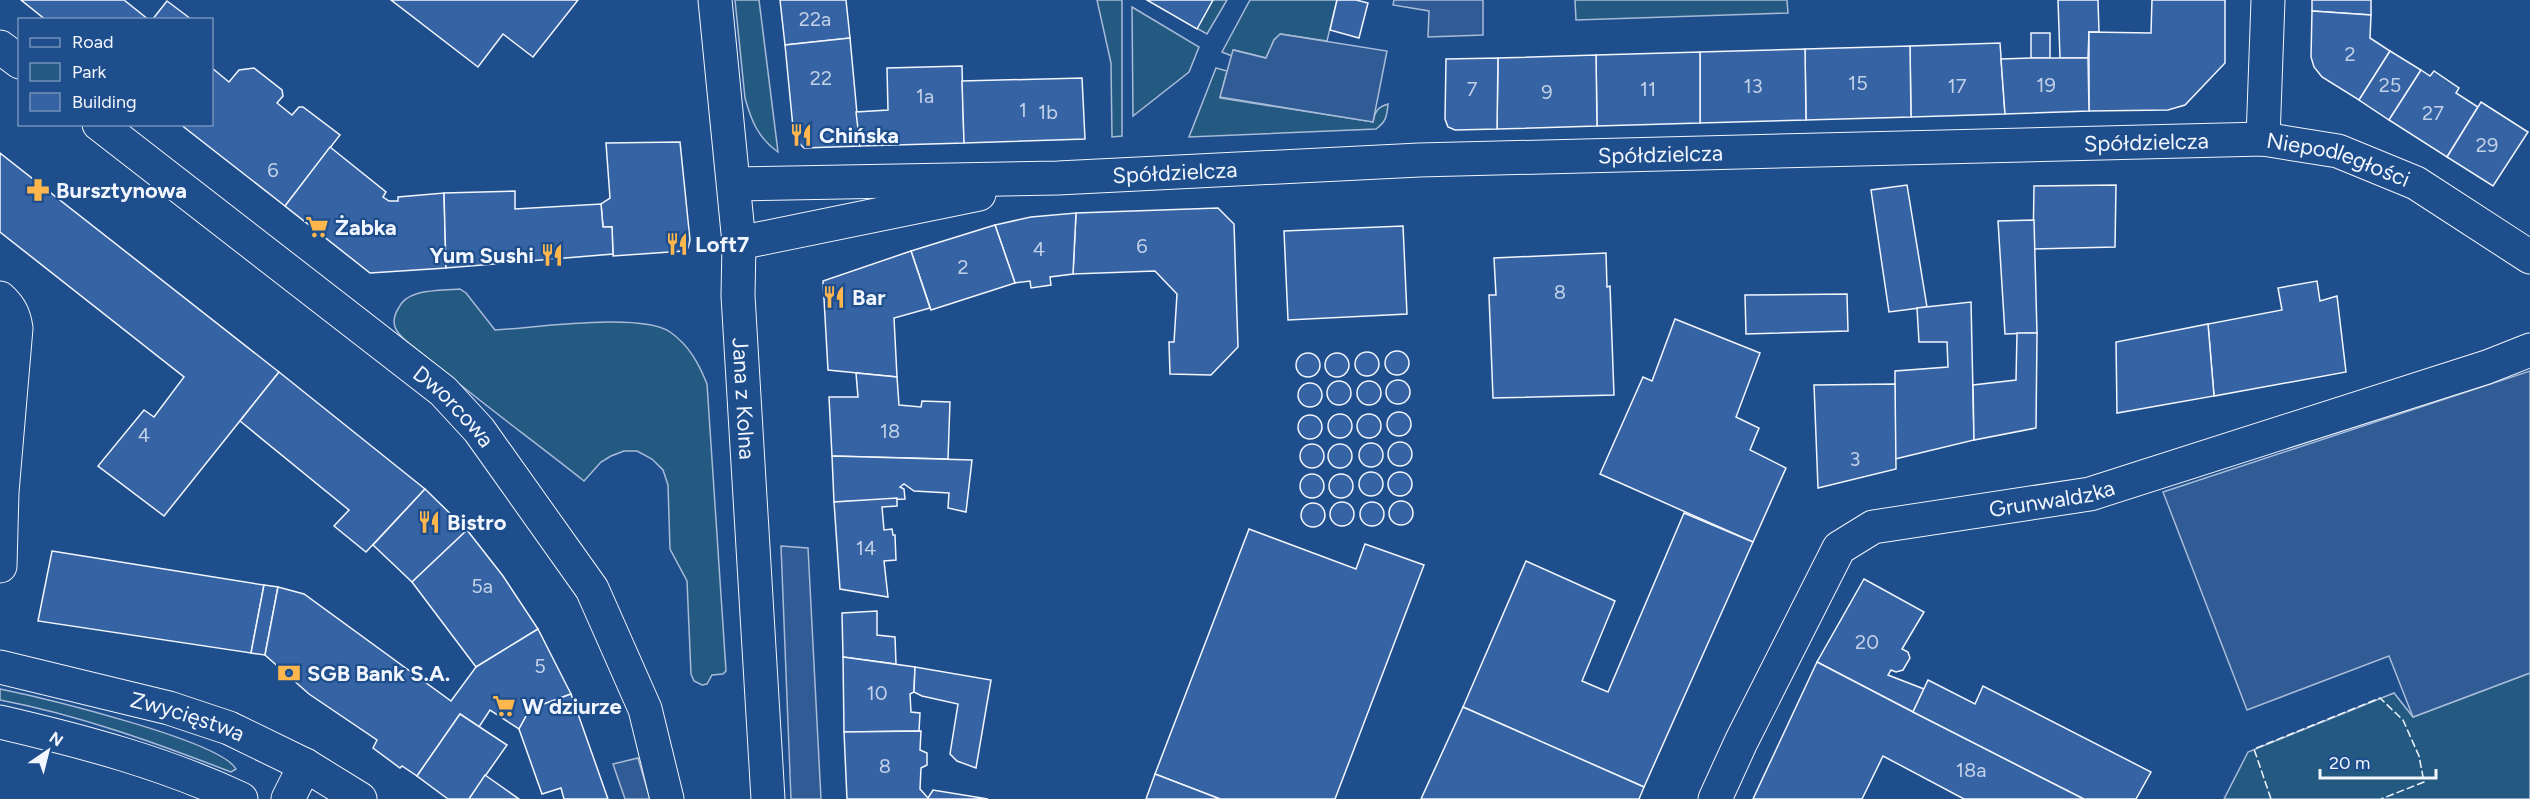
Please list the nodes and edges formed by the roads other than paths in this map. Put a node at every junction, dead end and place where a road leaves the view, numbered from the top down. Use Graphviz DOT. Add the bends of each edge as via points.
graph roads {
  1 [pos="715,0"];
  2 [pos="2268,0"];
  3 [pos="0,47"];
  4 [pos="18,61"];
  5 [pos="102,126"];
  6 [pos="2263,139"];
  7 [pos="1058,178"];
  8 [pos="734,184"];
  9 [pos="740,243"];
  10 [pos="2530,257"];
  11 [pos="0,298"];
  12 [pos="2530,350"];
  13 [pos="0,566"];
  14 [pos="0,667"];
  15 [pos="0,722"];
  16 [pos="305,765"];
  17 [pos="241,799"];
  18 [pos="288,799"];
  19 [pos="360,799"];
  20 [pos="667,799"];
  21 [pos="768,799"];
  22 [pos="1715,799"];
  1 -- 8 [label="street, Jana z Kolna"];
  2 -- 6 [label="street, Niepodległości"];
  3 -- 4 [label="street"];
  5 -- 20 [label="street, Dworcowa" via="434,384 479,430 592,589 645,709"];
  6 -- 7 [label="street, Spółdzielcza" via="1419,160"];
  6 -- 10 [label="street, Niepodległości" via="2338,151 2416,183"];
  7 -- 8 [label="street, Spółdzielcza"];
  7 -- 9 [label="street, Spółdzielcza"];
  8 -- 9 [label="street, Jana z Kolna"];
  9 -- 21 [label="street, Jana z Kolna" via="738,296"];
  11 -- 13 [label="street" via="9,305 16,328"];
  12 -- 22 [label="street, Grunwaldzka" via="2487,368 2090,494 1873,527 1839,548"];
  14 -- 16 [label="street, Zwycięstwa" via="169,708 229,728"];
  15 -- 17 [label="street" via="68,738 160,767"];
  16 -- 18 [label="street"];
  16 -- 19 [label="street, Zwycięstwa"];
}
